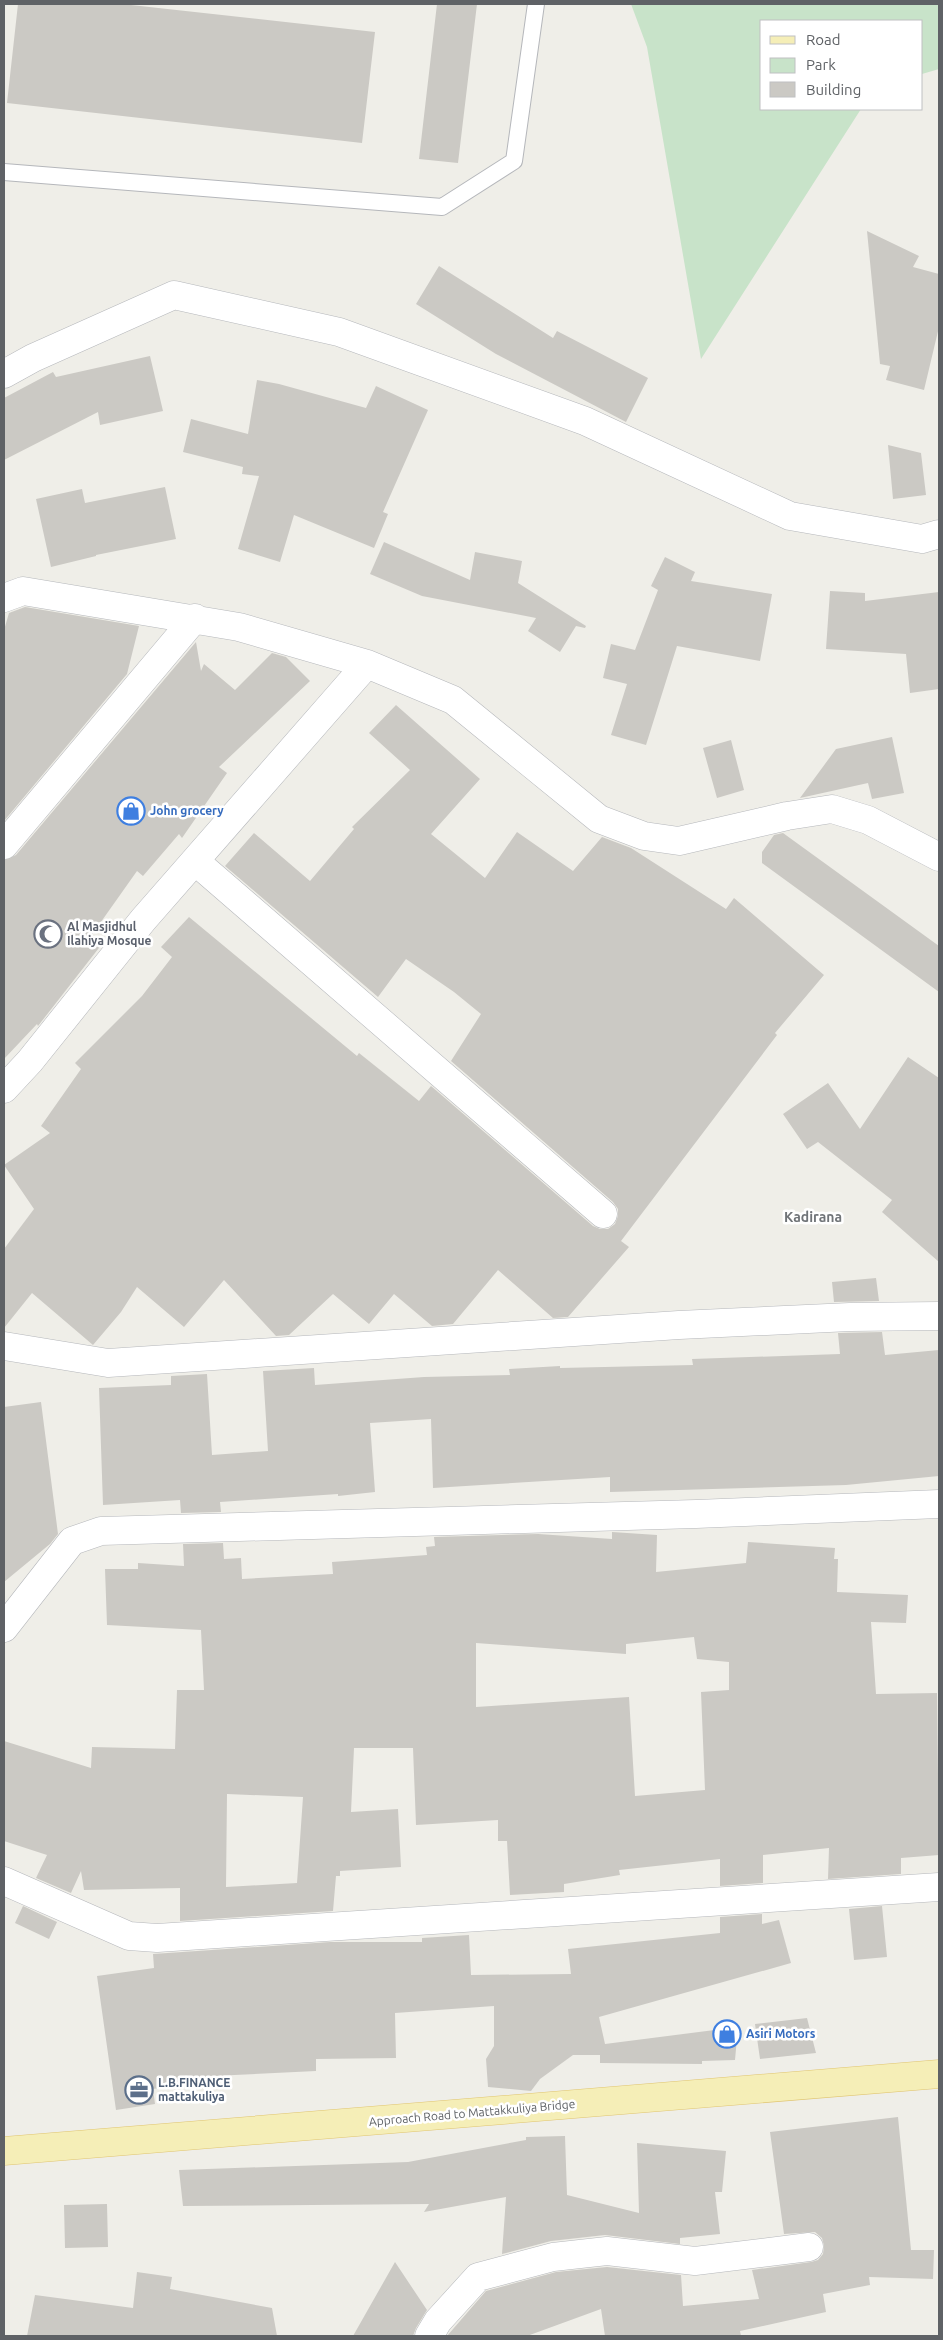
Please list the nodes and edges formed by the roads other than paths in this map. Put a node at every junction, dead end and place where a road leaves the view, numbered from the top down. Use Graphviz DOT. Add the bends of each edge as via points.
graph roads {
  1 [pos="536,4"];
  2 [pos="4,172"];
  3 [pos="4,374"];
  4 [pos="939,534"];
  5 [pos="4,598"];
  6 [pos="195,618"];
  7 [pos="367,664"];
  8 [pos="4,845"];
  9 [pos="939,857"];
  10 [pos="195,860"];
  11 [pos="4,1089"];
  12 [pos="603,1214"];
  13 [pos="939,1316"];
  14 [pos="4,1346"];
  15 [pos="939,1504"];
  16 [pos="4,1628"];
  17 [pos="4,1881"];
  18 [pos="939,1887"];
  19 [pos="939,2074"];
  20 [pos="4,2151"];
  21 [pos="809,2246"];
  22 [pos="429,2336"];
  1 -- 2 [label="lane" via="514,161 442,207"];
  3 -- 4 [label="street" via="174,294 338,332 384,348 586,421 790,516 922,539"];
  5 -- 6 [label="street" via="23,591"];
  6 -- 7 [label="street"];
  6 -- 8 [label="street"];
  7 -- 9 [label="street" via="452,700 599,820 644,836 679,841 832,808 868,820"];
  7 -- 10 [label="street"];
  10 -- 11 [label="street"];
  10 -- 12 [label="street"];
  13 -- 14 [label="street" via="679,1325 108,1362"];
  15 -- 16 [label="street" via="686,1515 101,1531 72,1541"];
  17 -- 18 [label="street" via="129,1936 157,1938"];
  19 -- 20 [label="main road, Approach Road to Mattakkuliya Bridge"];
  21 -- 22 [label="street" via="695,2261 608,2250 553,2258 478,2277 438,2321"];
}
